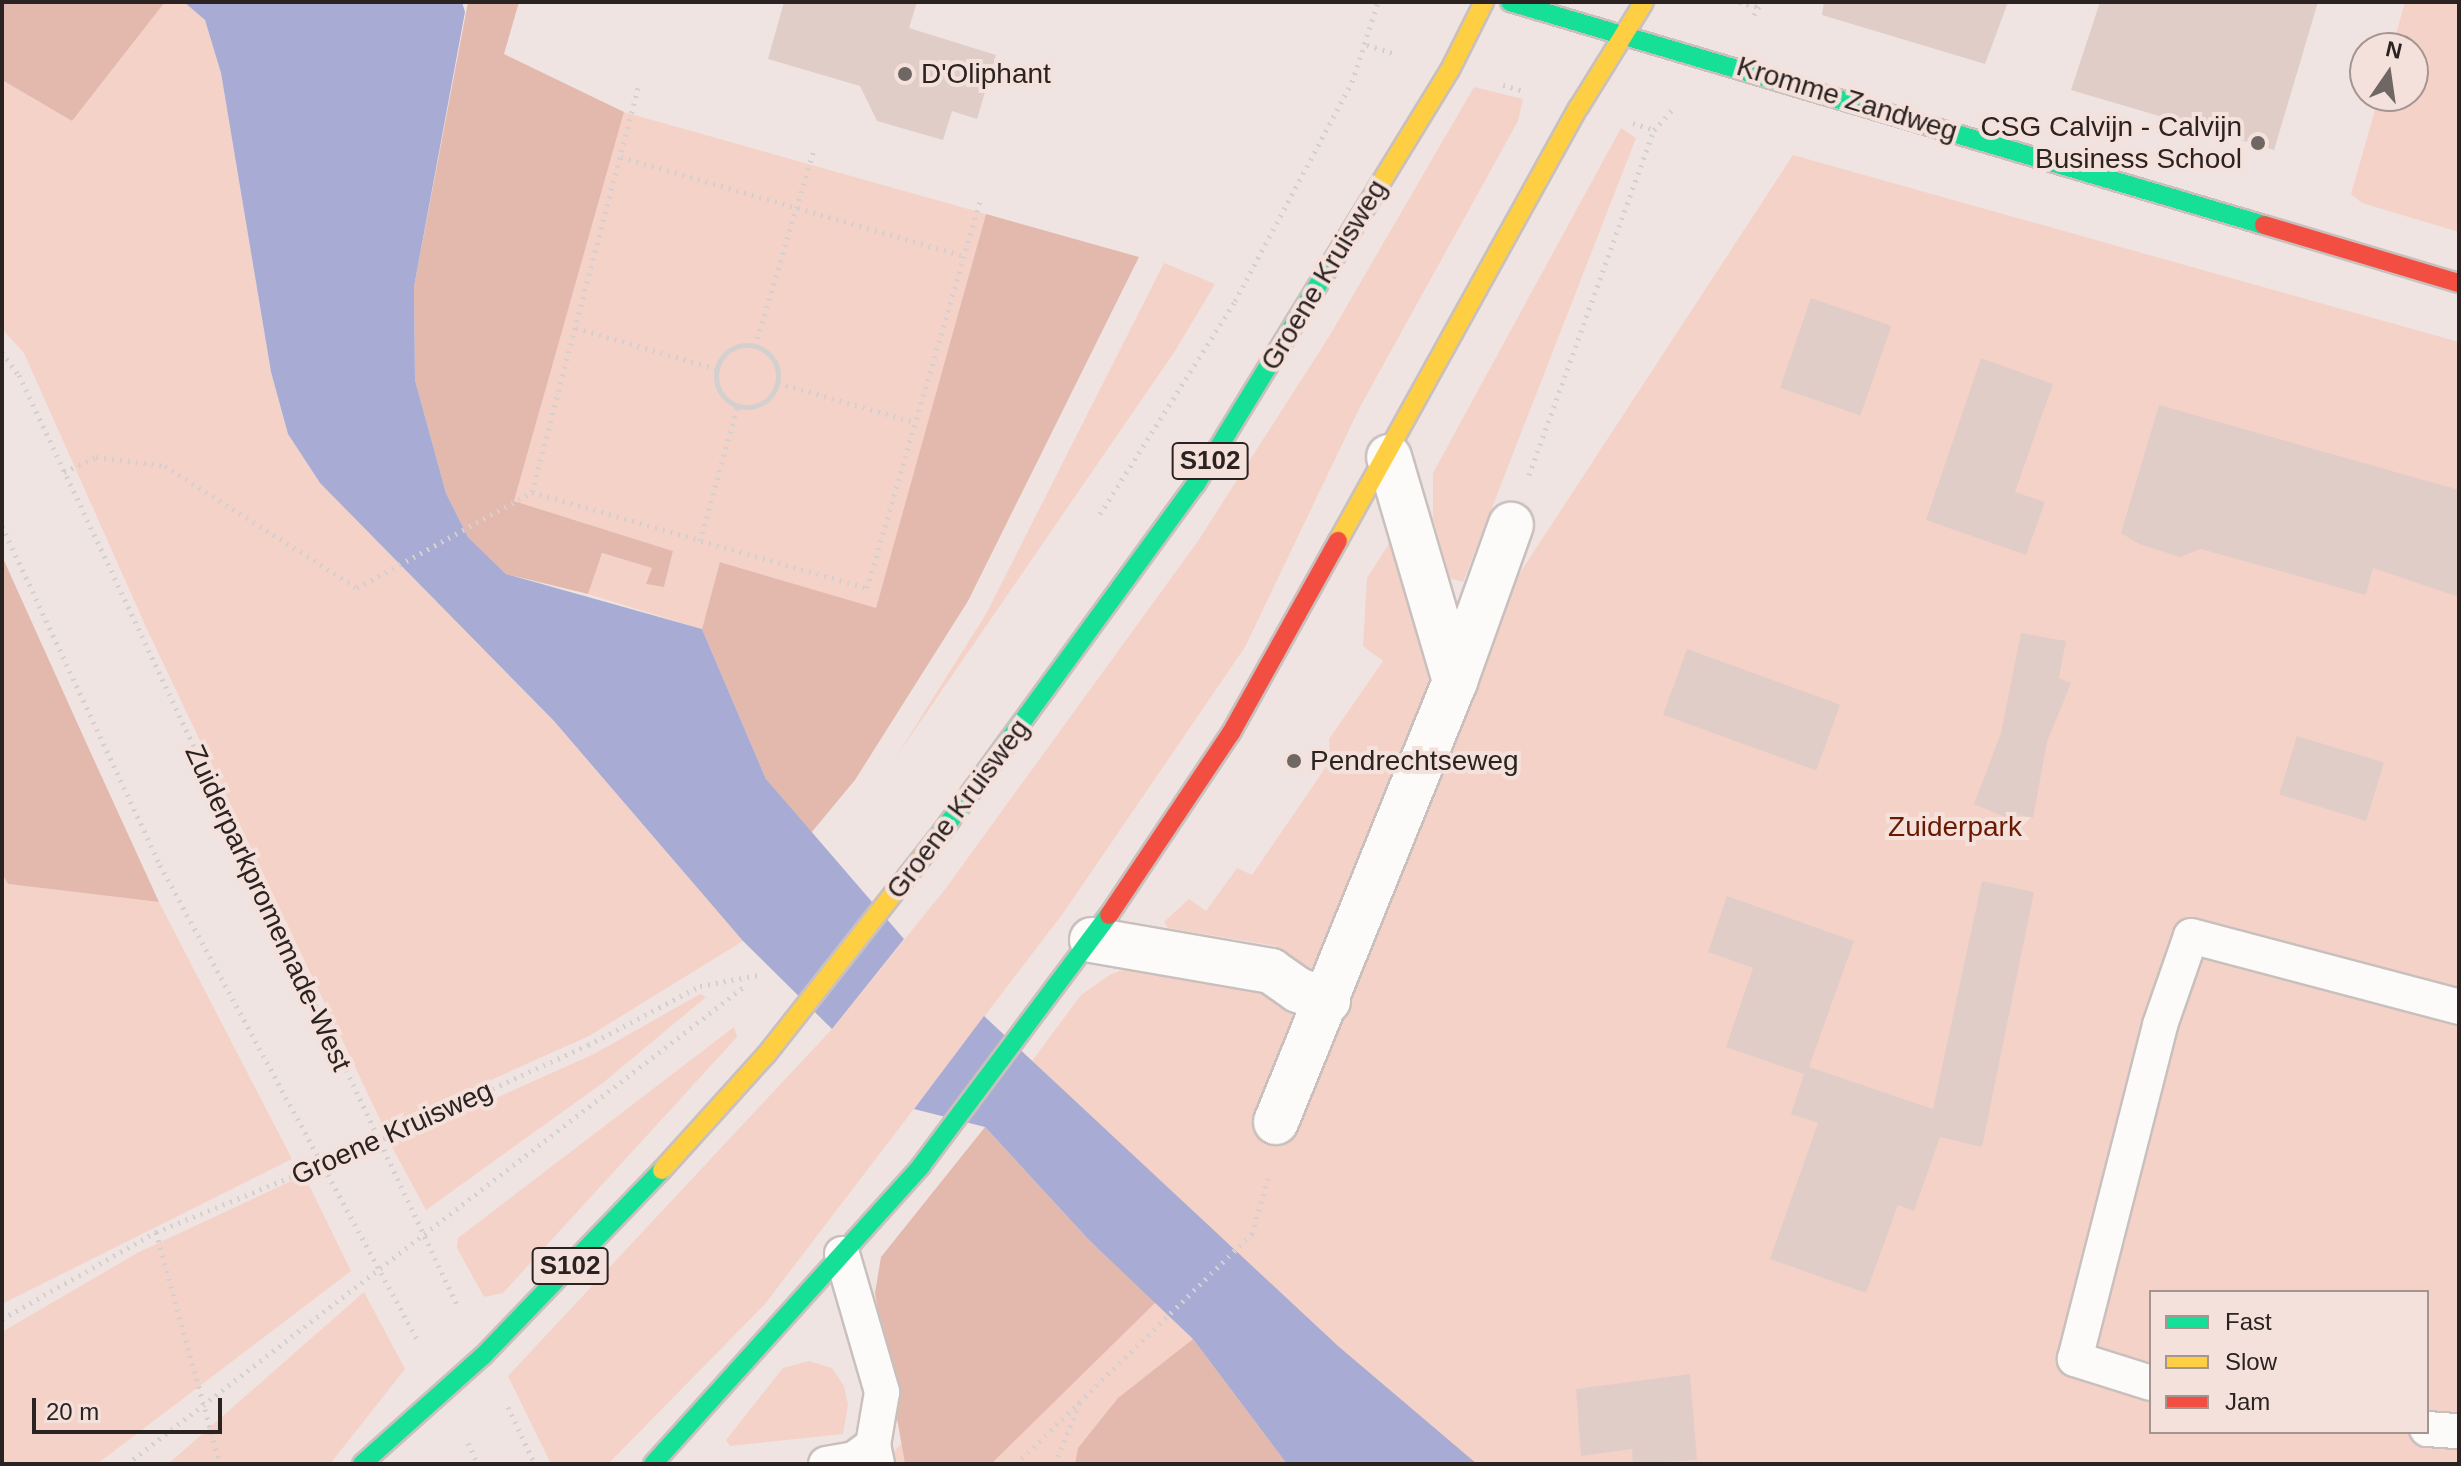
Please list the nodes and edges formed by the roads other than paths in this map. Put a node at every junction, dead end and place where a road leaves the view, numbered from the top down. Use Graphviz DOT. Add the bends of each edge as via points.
graph roads {
  1 [pos="1484,2"];
  2 [pos="1510,2"];
  3 [pos="1644,2"];
  4 [pos="1628,35"];
  5 [pos="2459,283"];
  6 [pos="1389,457"];
  7 [pos="1511,525"];
  8 [pos="1455,681"];
  9 [pos="1092,940"];
  10 [pos="1328,1001"];
  11 [pos="2459,1007"];
  12 [pos="1276,1122"];
  13 [pos="842,1254"];
  14 [pos="2149,1382"];
  15 [pos="2429,1429"];
  16 [pos="2459,1431"];
  17 [pos="875,1455"];
  18 [pos="362,1464"];
  19 [pos="653,1464"];
  20 [pos="826,1464"];
  1 -- 18 [label="main road, Groene Kruisweg / S102" via="1450,70 1196,484 1093,631 894,894 766,1055 483,1356"];
  2 -- 4 [label="main road, Kromme Zandweg"];
  3 -- 4 [label="main road"];
  4 -- 5 [label="main road, Kromme Zandweg"];
  4 -- 6 [label="main road" via="1579,107"];
  6 -- 8 [label="street"];
  6 -- 9 [label="main road" via="1231,733"];
  7 -- 8 [label="street"];
  8 -- 10 [label="street"];
  9 -- 10 [label="street" via="1271,971 1298,990"];
  9 -- 13 [label="main road" via="921,1166"];
  10 -- 12 [label="street"];
  11 -- 14 [label="lane" via="2191,936 2156,1041 2075,1359"];
  13 -- 17 [label="lane" via="882,1392"];
  13 -- 19 [label="main road"];
  15 -- 16 [label="lane"];
  17 -- 20 [label="lane"];
}
